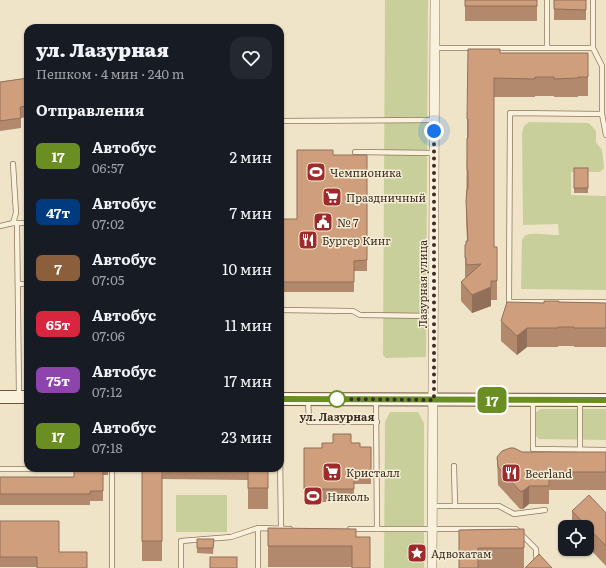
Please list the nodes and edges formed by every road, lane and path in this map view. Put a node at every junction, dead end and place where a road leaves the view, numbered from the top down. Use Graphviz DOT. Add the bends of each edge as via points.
graph roads {
  1 [pos="435,0"];
  2 [pos="548,0"];
  3 [pos="593,0"];
  4 [pos="547,47"];
  5 [pos="435,48"];
  6 [pos="592,48"];
  7 [pos="602,114"];
  8 [pos="434,120"];
  9 [pos="284,121"];
  10 [pos="606,134"];
  11 [pos="355,152"];
  12 [pos="434,153"];
  13 [pos="13,164"];
  14 [pos="15,223"];
  15 [pos="24,223"];
  16 [pos="0,226"];
  17 [pos="18,284"];
  18 [pos="24,284"];
  19 [pos="606,302"];
  20 [pos="284,310"];
  21 [pos="434,316"];
  22 [pos="0,397"];
  23 [pos="24,397"];
  24 [pos="284,399"];
  25 [pos="308,399"];
  26 [pos="376,399"];
  27 [pos="434,400"];
  28 [pos="533,400"];
  29 [pos="580,400"];
  30 [pos="606,400"];
  31 [pos="377,422"];
  32 [pos="580,450"];
  33 [pos="606,450"];
  34 [pos="454,466"];
  35 [pos="0,469"];
  36 [pos="24,469"];
  37 [pos="112,472"];
  38 [pos="280,472"];
  39 [pos="433,506"];
  40 [pos="455,506"];
  41 [pos="545,510"];
  42 [pos="258,528"];
  43 [pos="281,528"];
  44 [pos="297,529"];
  45 [pos="345,529"];
  46 [pos="377,529"];
  47 [pos="433,529"];
  48 [pos="112,568"];
  49 [pos="181,568"];
  50 [pos="258,568"];
  51 [pos="432,568"];
  52 [pos="537,568"];
  1 -- 5 [label="street, Лазурная улица"];
  2 -- 4 [label="lane"];
  3 -- 6 [label="lane"];
  4 -- 5 [label="lane"];
  4 -- 6 [label="lane"];
  5 -- 8 [label="street, Лазурная улица"];
  6 -- 7 [label="lane" via="602,66"];
  7 -- 10 [label="lane"];
  7 -- 19 [label="lane" via="510,113 509,302"];
  8 -- 9 [label="lane"];
  8 -- 12 [label="street, Лазурная улица"];
  11 -- 12 [label="lane"];
  12 -- 21 [label="street, Лазурная улица"];
  13 -- 14 [label="lane"];
  14 -- 15 [label="lane"];
  14 -- 16 [label="lane"];
  14 -- 17 [label="lane"];
  17 -- 18 [label="lane"];
  17 -- 23 [label="lane"];
  20 -- 21 [label="lane"];
  21 -- 27 [label="street, Лазурная улица"];
  22 -- 23 [label="main road"];
  24 -- 25 [label="main road"];
  25 -- 26 [label="main road"];
  25 -- 31 [label="lane" via="309,422"];
  26 -- 27 [label="main road"];
  26 -- 31 [label="lane"];
  27 -- 28 [label="main road"];
  27 -- 39 [label="street, Лазурная улица"];
  28 -- 29 [label="main road"];
  28 -- 32 [label="lane" via="533,449"];
  29 -- 30 [label="main road"];
  29 -- 32 [label="lane"];
  31 -- 46 [label="lane"];
  32 -- 33 [label="lane"];
  34 -- 40 [label="lane"];
  35 -- 36 [label="lane"];
  37 -- 48 [label="lane"];
  38 -- 43 [label="lane"];
  39 -- 40 [label="lane"];
  39 -- 47 [label="street, Лазурная улица"];
  40 -- 41 [label="lane" via="499,506 514,514"];
  42 -- 43 [label="lane"];
  42 -- 49 [label="lane" via="231,537 181,541"];
  42 -- 50 [label="lane"];
  43 -- 44 [label="lane"];
  45 -- 46 [label="lane"];
  46 -- 47 [label="lane"];
  47 -- 51 [label="street, Лазурная улица"];
  47 -- 52 [label="lane" via="516,528 536,549"];
}
